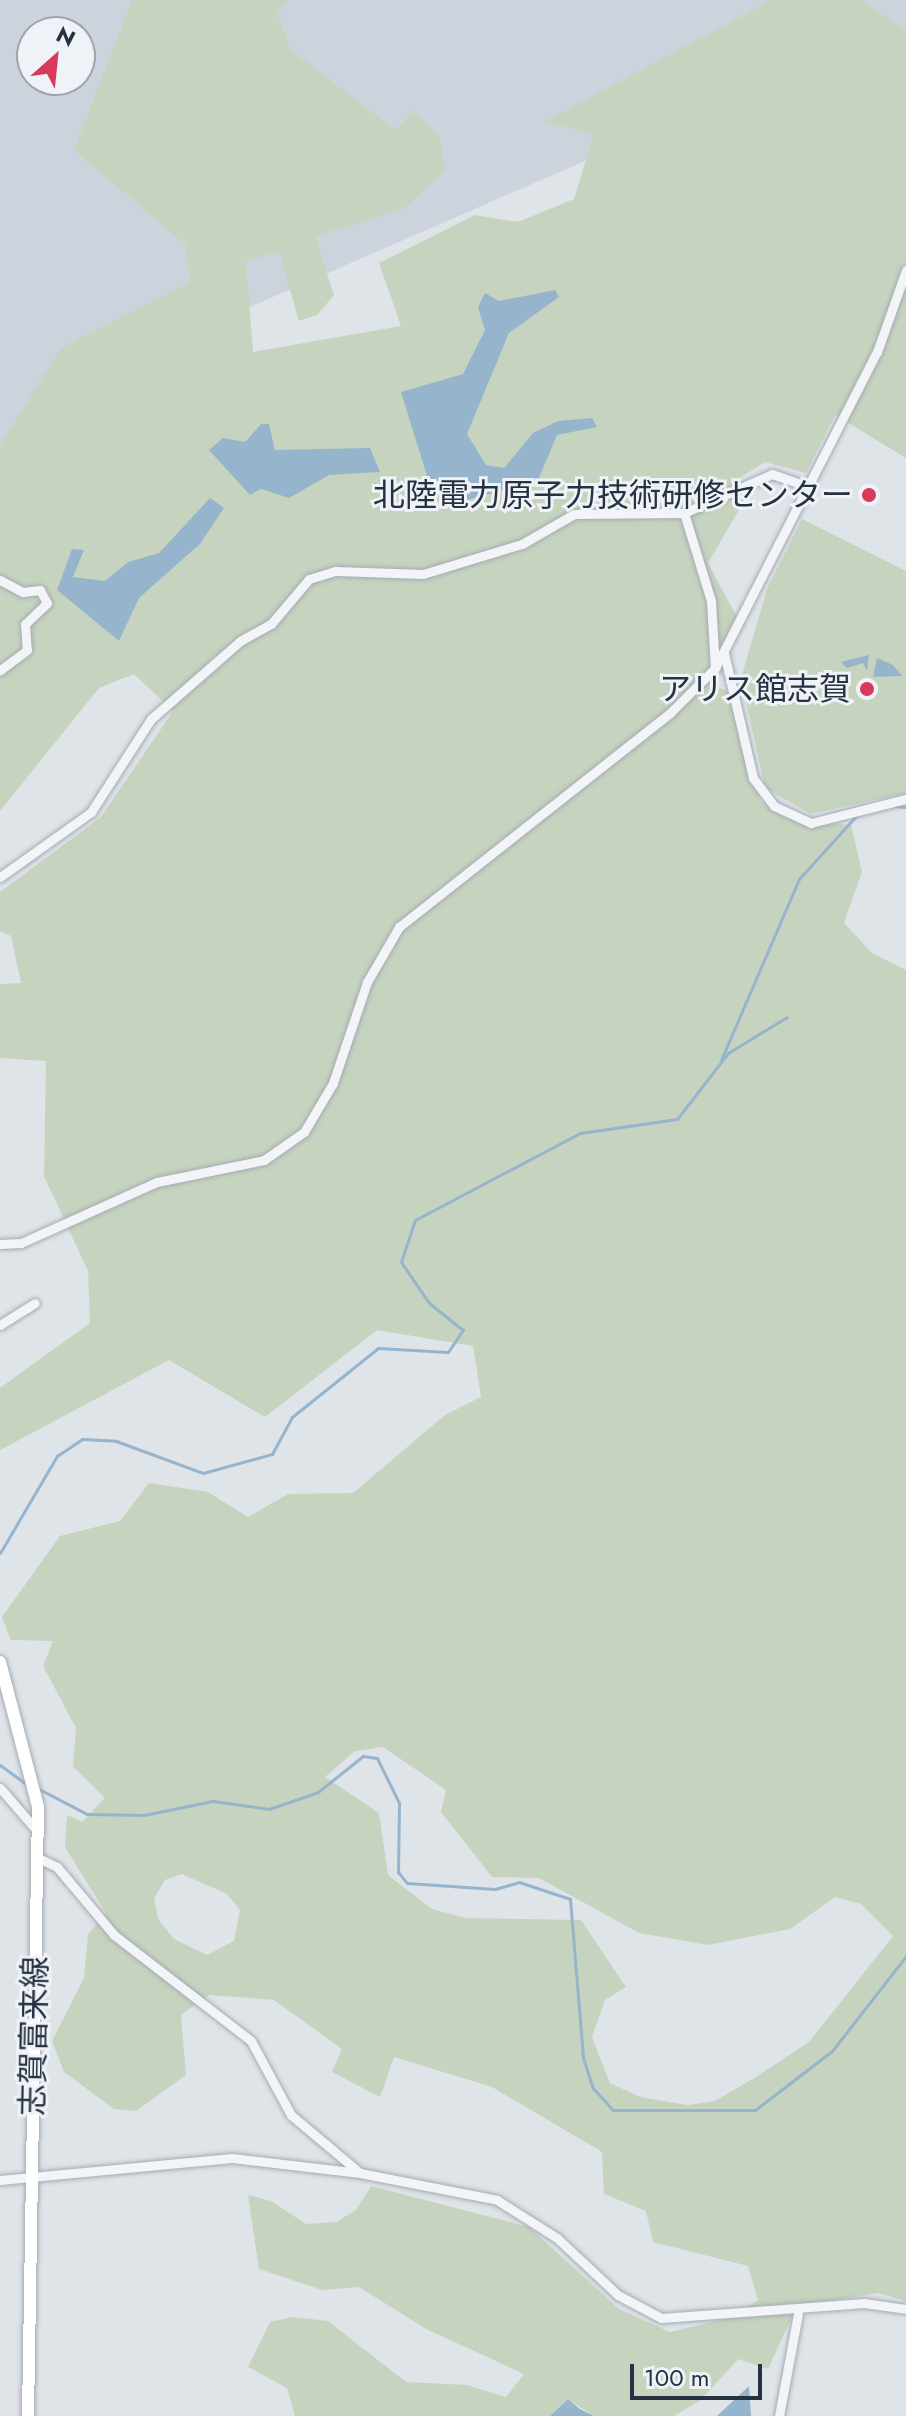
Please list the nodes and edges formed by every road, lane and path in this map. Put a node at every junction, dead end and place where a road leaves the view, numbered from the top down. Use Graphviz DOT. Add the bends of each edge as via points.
graph roads {
  1 [pos="906,270"];
  2 [pos="809,487"];
  3 [pos="684,513"];
  4 [pos="0,580"];
  5 [pos="724,653"];
  6 [pos="715,668"];
  7 [pos="0,670"];
  8 [pos="906,799"];
  9 [pos="0,877"];
  10 [pos="0,1244"];
  11 [pos="35,1303"];
  12 [pos="0,1325"];
  13 [pos="0,1662"];
  14 [pos="0,1788"];
  15 [pos="38,1832"];
  16 [pos="38,1858"];
  17 [pos="360,2173"];
  18 [pos="31,2176"];
  19 [pos="0,2180"];
  20 [pos="906,2309"];
  21 [pos="798,2313"];
  22 [pos="28,2416"];
  23 [pos="779,2416"];
  1 -- 2 [label="street" via="877,352"];
  2 -- 3 [label="street" via="772,474"];
  2 -- 5 [label="street"];
  3 -- 6 [label="street" via="711,601"];
  3 -- 9 [label="street" via="574,514 522,544 423,574 336,571 309,579 271,624 240,641 151,719 91,812"];
  4 -- 7 [label="street" via="23,592 40,590 47,603 25,624 27,650"];
  5 -- 6 [label="street"];
  5 -- 8 [label="street" via="753,778 774,806 811,823"];
  6 -- 10 [label="street" via="670,713 399,927 367,982 322,1107 293,1143 237,1168 157,1182 21,1243"];
  11 -- 12 [label="street"];
  13 -- 15 [label="main road, 志賀富来線" via="30,1759"];
  14 -- 15 [label="street"];
  15 -- 16 [label="main road, 志賀富来線"];
  16 -- 17 [label="street" via="57,1867 114,1935 251,2041 291,2115"];
  16 -- 18 [label="main road, 志賀富来線"];
  17 -- 18 [label="street" via="232,2158"];
  17 -- 21 [label="street" via="511,2206 645,2314"];
  18 -- 19 [label="street"];
  18 -- 22 [label="main road, 志賀富来線"];
  20 -- 21 [label="street" via="864,2303"];
  21 -- 23 [label="street"];
}
